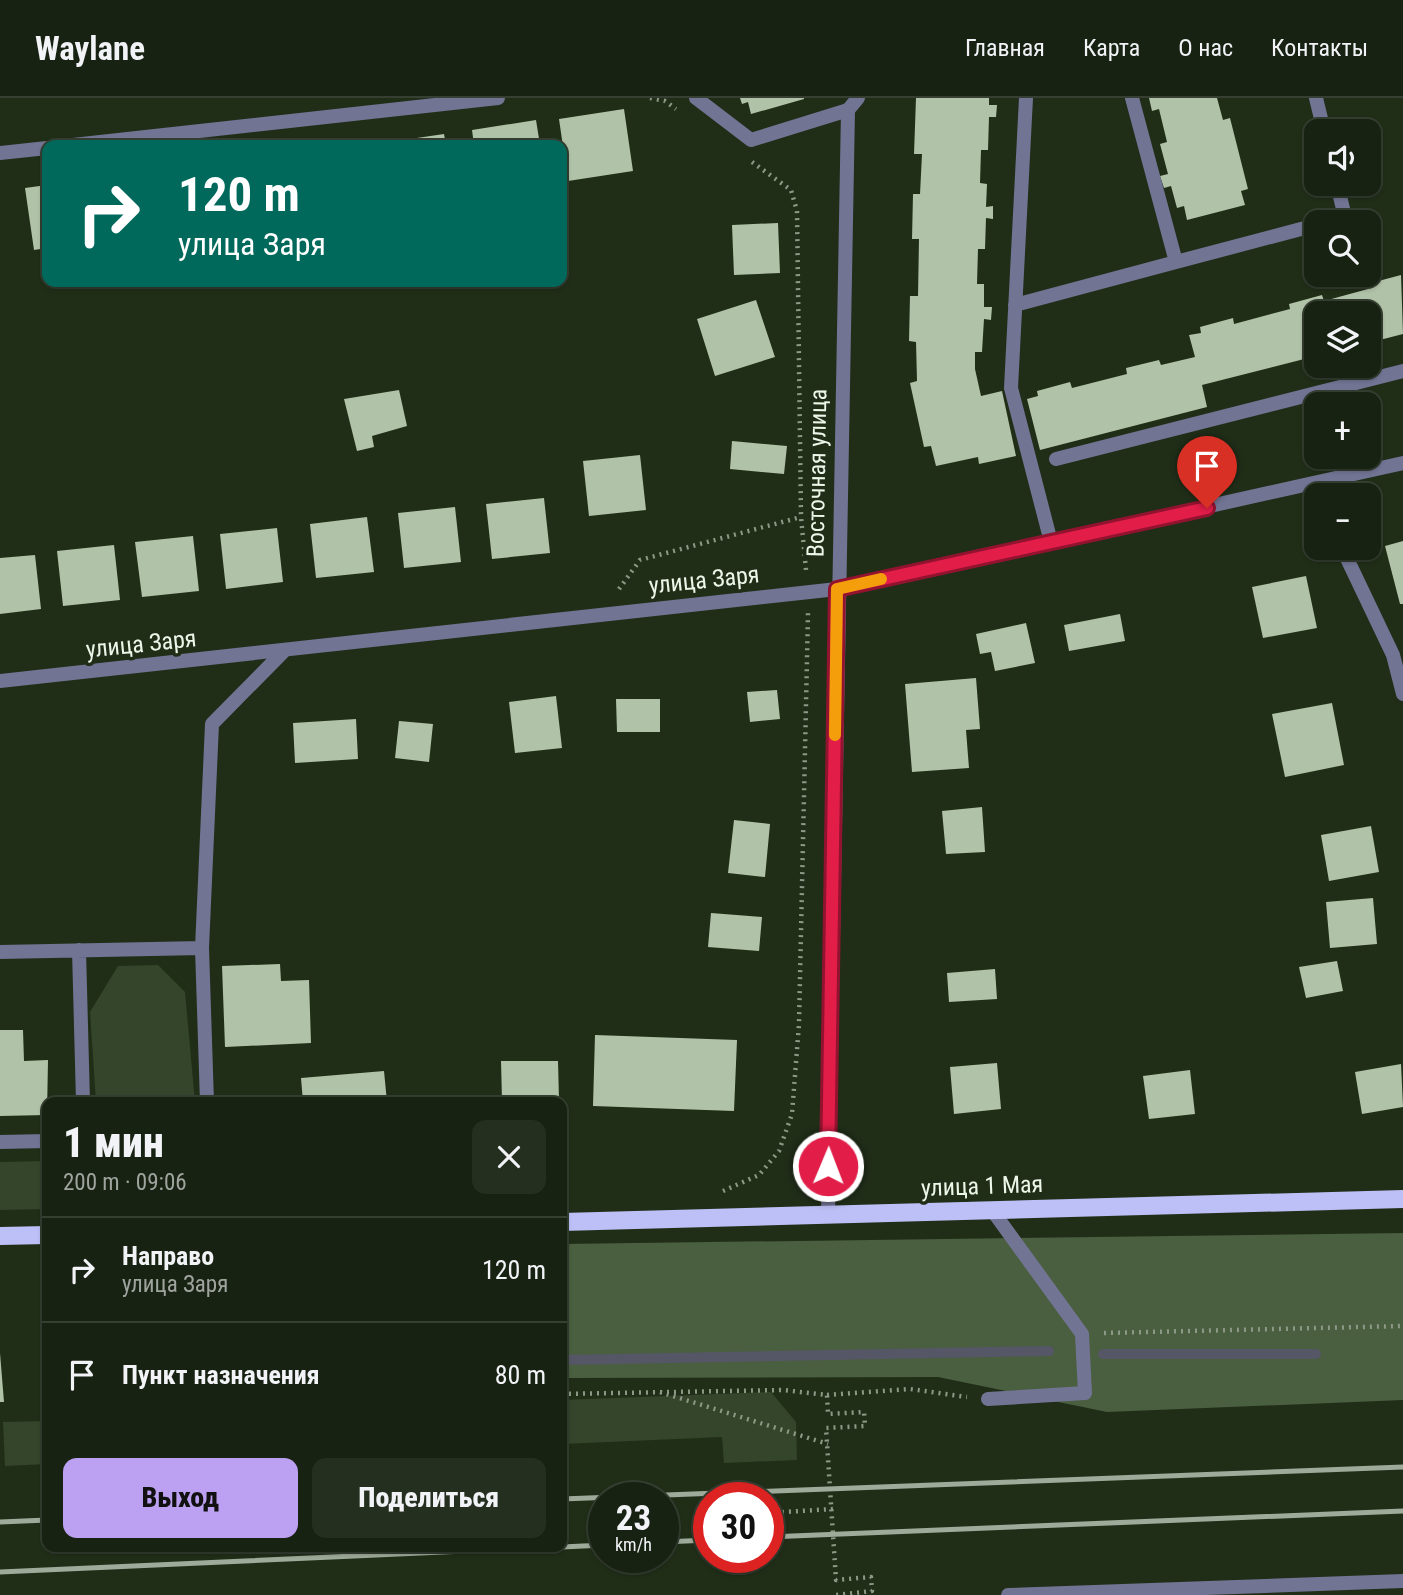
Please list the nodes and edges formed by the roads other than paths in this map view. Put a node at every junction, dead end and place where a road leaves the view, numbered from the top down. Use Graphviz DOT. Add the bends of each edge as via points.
graph roads {
  1 [pos="498,98"];
  2 [pos="696,98"];
  3 [pos="858,98"];
  4 [pos="1026,98"];
  5 [pos="1132,98"];
  6 [pos="1316,98"];
  7 [pos="846,104"];
  8 [pos="1321,119"];
  9 [pos="118,140"];
  10 [pos="42,149"];
  11 [pos="0,153"];
  12 [pos="1304,228"];
  13 [pos="1176,262"];
  14 [pos="1015,305"];
  15 [pos="1403,371"];
  16 [pos="1056,458"];
  17 [pos="1403,463"];
  18 [pos="1337,483"];
  19 [pos="1304,492"];
  20 [pos="1051,542"];
  21 [pos="1348,560"];
  22 [pos="837,589"];
  23 [pos="283,652"];
  24 [pos="0,681"];
  25 [pos="1403,694"];
  26 [pos="202,948"];
  27 [pos="79,950"];
  28 [pos="0,952"];
  29 [pos="83,1097"];
  30 [pos="207,1097"];
  31 [pos="42,1141"];
  32 [pos="0,1142"];
  33 [pos="1403,1199"];
  34 [pos="992,1210"];
  35 [pos="828,1215"];
  36 [pos="567,1222"];
  37 [pos="42,1235"];
  38 [pos="0,1236"];
  39 [pos="988,1399"];
  40 [pos="1403,1581"];
  41 [pos="1008,1595"];
  1 -- 9 [label="street"];
  2 -- 7 [label="street" via="751,140"];
  3 -- 7 [label="street"];
  4 -- 14 [label="street"];
  5 -- 13 [label="street"];
  6 -- 8 [label="street"];
  7 -- 22 [label="street, Восточная улица"];
  10 -- 11 [label="street"];
  12 -- 13 [label="street"];
  13 -- 14 [label="street"];
  14 -- 20 [label="street" via="1011,388"];
  15 -- 16 [label="street"];
  17 -- 18 [label="street, улица Заря"];
  19 -- 20 [label="street, улица Заря"];
  20 -- 22 [label="street, улица Заря"];
  21 -- 25 [label="street" via="1393,655"];
  22 -- 23 [label="street, улица Заря"];
  22 -- 35 [label="street, Восточная улица"];
  23 -- 24 [label="street, улица Заря"];
  23 -- 26 [label="street" via="212,724"];
  26 -- 27 [label="street"];
  26 -- 30 [label="street"];
  27 -- 28 [label="street"];
  27 -- 29 [label="street"];
  31 -- 32 [label="street"];
  33 -- 34 [label="main road, улица 1 Мая"];
  34 -- 35 [label="main road, улица 1 Мая"];
  34 -- 39 [label="street" via="1082,1334 1085,1393"];
  35 -- 36 [label="main road, улица 1 Мая"];
  37 -- 38 [label="main road"];
  40 -- 41 [label="street"];
}
